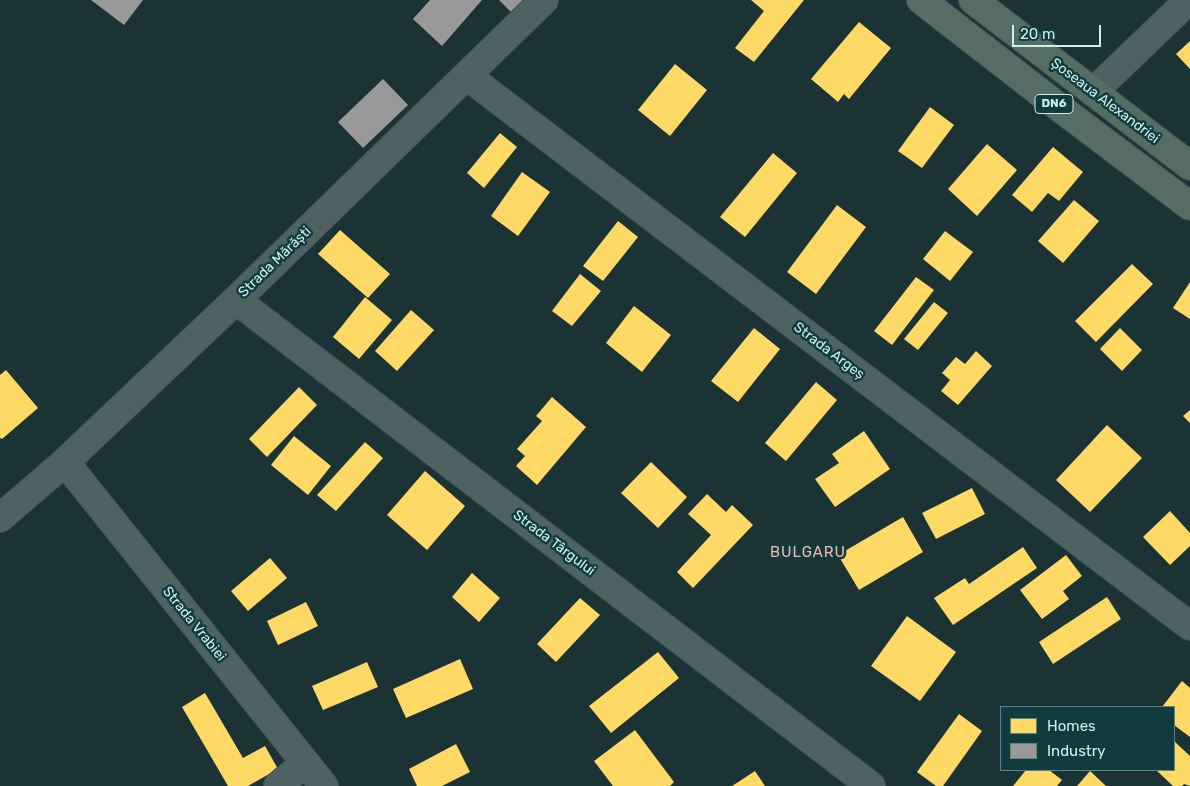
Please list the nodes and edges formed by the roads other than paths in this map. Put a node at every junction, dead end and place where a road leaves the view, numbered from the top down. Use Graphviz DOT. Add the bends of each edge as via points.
graph roads {
  1 [pos="544,0"];
  2 [pos="921,0"];
  3 [pos="973,0"];
  4 [pos="1189,0"];
  5 [pos="467,76"];
  6 [pos="1093,92"];
  7 [pos="1190,166"];
  8 [pos="1190,206"];
  9 [pos="236,300"];
  10 [pos="65,462"];
  11 [pos="0,518"];
  12 [pos="1190,626"];
  13 [pos="305,763"];
  14 [pos="278,786"];
  15 [pos="324,786"];
  16 [pos="871,786"];
  1 -- 5 [label="street, Strada Mărăști"];
  2 -- 8 [label="highway, DN6"];
  3 -- 6 [label="highway, Șoseaua Alexandriei / DN6"];
  4 -- 6 [label="street"];
  5 -- 9 [label="street, Strada Mărăști"];
  5 -- 12 [label="street, Strada Argeș"];
  6 -- 7 [label="highway, Șoseaua Alexandriei / DN6"];
  9 -- 10 [label="street, Strada Mărăști"];
  9 -- 16 [label="street, Strada Târgului"];
  10 -- 11 [label="street, Strada Mărăști"];
  10 -- 13 [label="street, Strada Vrabiei"];
  13 -- 14 [label="street"];
  13 -- 15 [label="street, Strada Vrabiei"];
}
